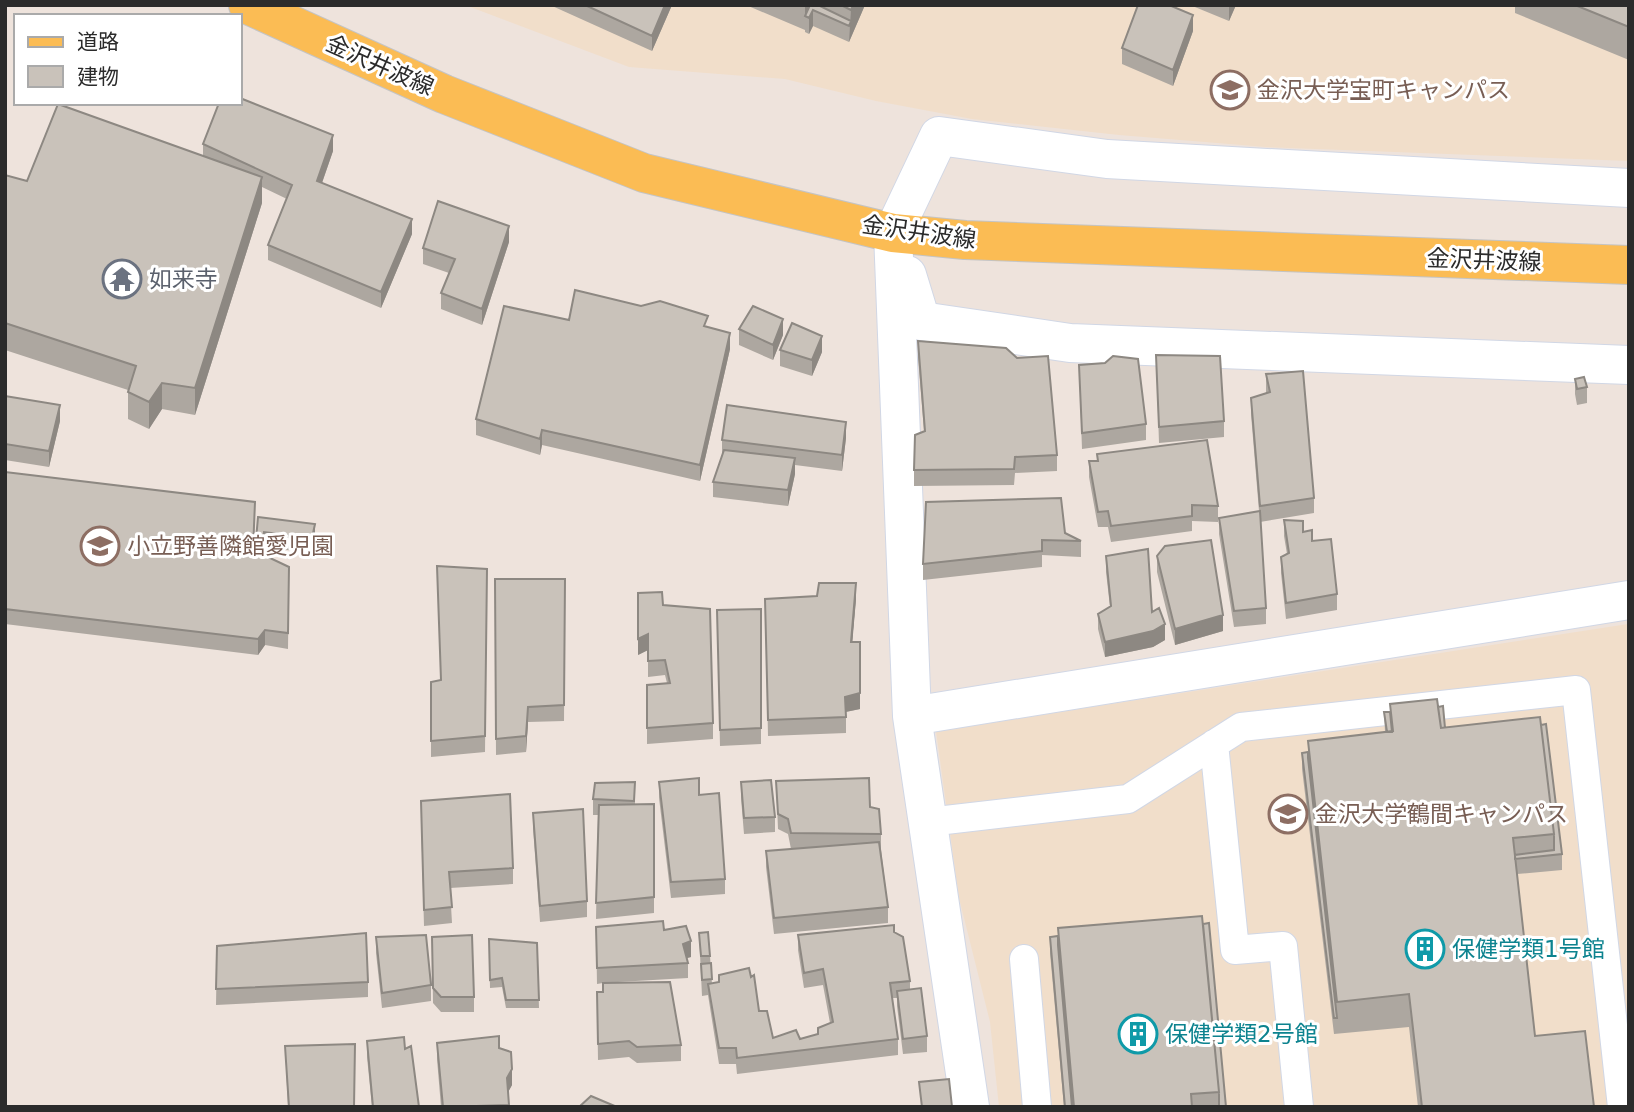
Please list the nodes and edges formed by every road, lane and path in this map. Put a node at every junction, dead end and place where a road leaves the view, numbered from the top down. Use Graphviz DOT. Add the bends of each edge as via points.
graph roads {
  1 [pos="248,5"];
  2 [pos="1629,188"];
  3 [pos="893,233"];
  4 [pos="1629,265"];
  5 [pos="1629,365"];
  6 [pos="1629,600"];
  7 [pos="912,716"];
  8 [pos="1214,744"];
  9 [pos="928,822"];
  10 [pos="1024,959"];
  11 [pos="970,1107"];
  12 [pos="1037,1107"];
  13 [pos="1299,1107"];
  14 [pos="1622,1107"];
  1 -- 3 [label="main road, 金沢井波線" via="444,94 644,173"];
  2 -- 3 [label="street" via="1107,159 939,136"];
  3 -- 4 [label="main road, 金沢井波線" via="993,241"];
  3 -- 5 [label="street" via="921,321 1070,343"];
  3 -- 7 [label="street"];
  6 -- 7 [label="street"];
  7 -- 9 [label="street"];
  8 -- 9 [label="lane" via="1128,799"];
  8 -- 13 [label="lane" via="1235,950 1283,946"];
  8 -- 14 [label="lane" via="1241,727 1576,690"];
  9 -- 11 [label="street"];
  10 -- 12 [label="lane"];
}
